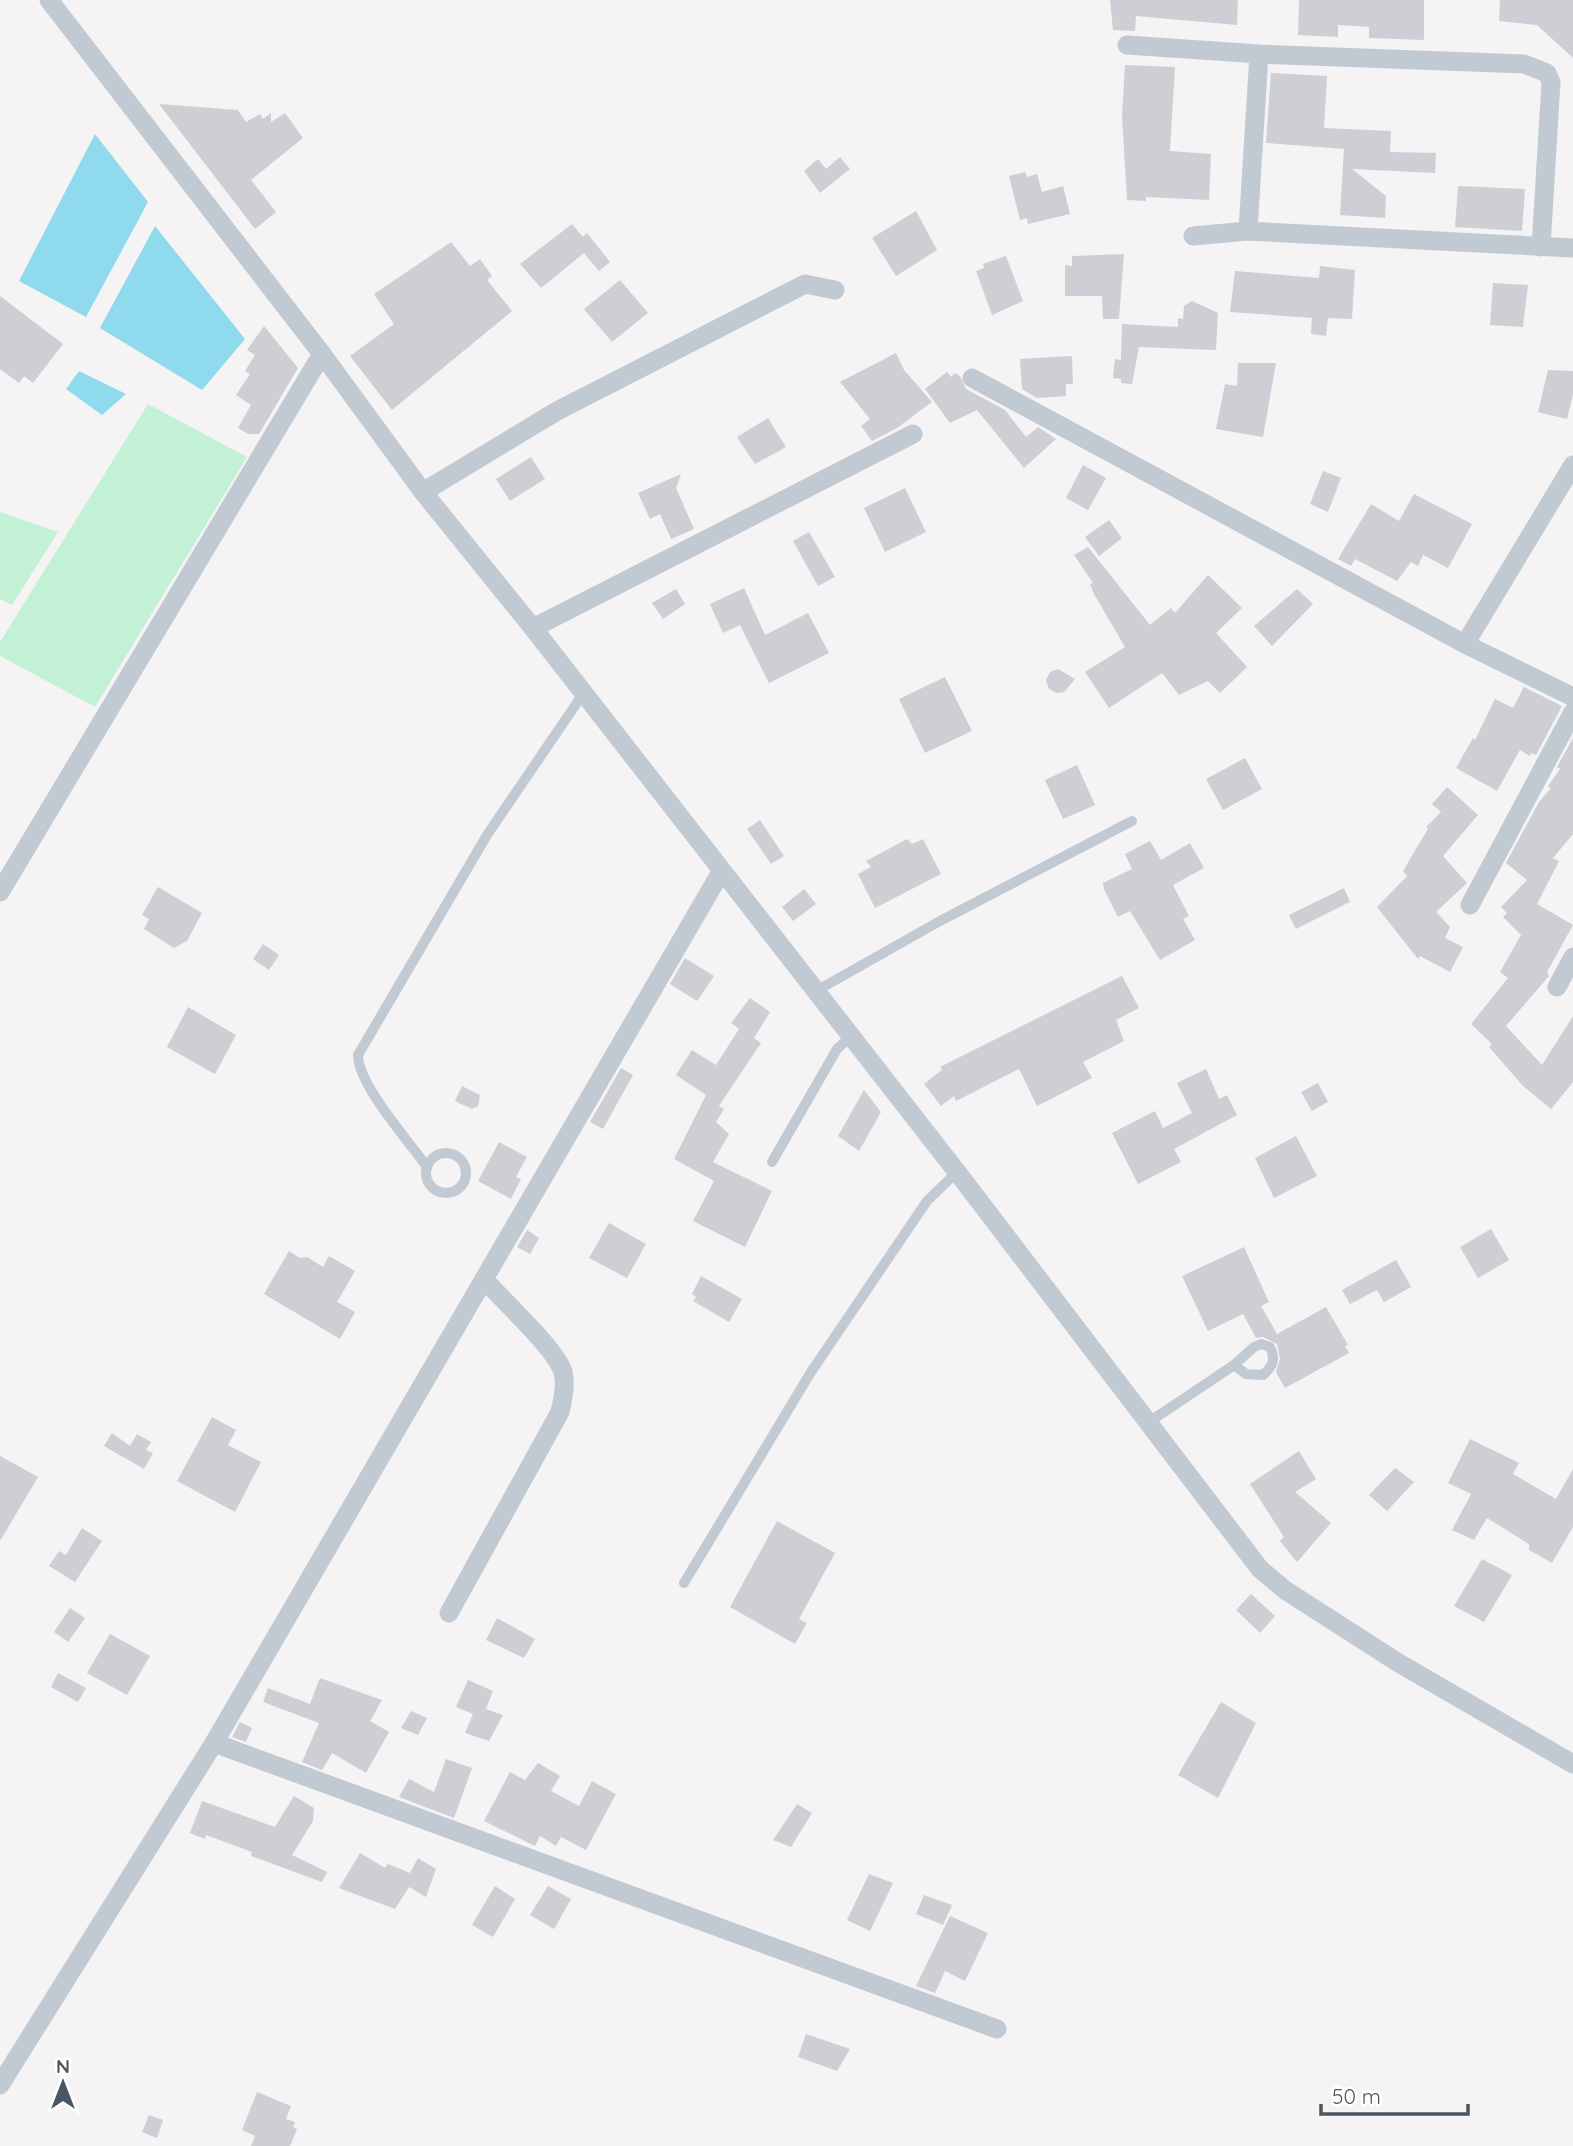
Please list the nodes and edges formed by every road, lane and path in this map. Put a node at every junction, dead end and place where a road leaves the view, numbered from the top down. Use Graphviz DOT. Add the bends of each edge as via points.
graph roads {
  1 [pos="49,0"];
  2 [pos="1126,45"];
  3 [pos="1259,54"];
  4 [pos="1248,231"];
  5 [pos="1193,236"];
  6 [pos="1541,247"];
  7 [pos="1573,248"];
  8 [pos="835,290"];
  9 [pos="322,354"];
  10 [pos="972,378"];
  11 [pos="913,434"];
  12 [pos="1573,465"];
  13 [pos="422,492"];
  14 [pos="533,628"];
  15 [pos="1465,644"];
  16 [pos="583,694"];
  17 [pos="1573,697"];
  18 [pos="1573,712"];
  19 [pos="1132,821"];
  20 [pos="720,872"];
  21 [pos="0,892"];
  22 [pos="1470,905"];
  23 [pos="1573,957"];
  24 [pos="1557,987"];
  25 [pos="816,990"];
  26 [pos="851,1037"];
  27 [pos="772,1162"];
  28 [pos="427,1167"];
  29 [pos="957,1172"];
  30 [pos="484,1279"];
  31 [pos="1234,1365"];
  32 [pos="1149,1422"];
  33 [pos="684,1583"];
  34 [pos="449,1613"];
  35 [pos="214,1743"];
  36 [pos="1573,1764"];
  37 [pos="997,2029"];
  38 [pos="0,2085"];
  1 -- 9 [label="street"];
  2 -- 3 [label="street"];
  3 -- 4 [label="street"];
  3 -- 6 [label="street" via="1524,64 1547,73 1551,82"];
  4 -- 5 [label="street"];
  4 -- 6 [label="street"];
  6 -- 7 [label="street"];
  8 -- 13 [label="street" via="805,284 557,411"];
  9 -- 13 [label="street"];
  9 -- 21 [label="street"];
  10 -- 15 [label="street"];
  11 -- 14 [label="street"];
  12 -- 15 [label="street"];
  13 -- 14 [label="street"];
  14 -- 16 [label="street"];
  15 -- 17 [label="street"];
  16 -- 20 [label="street"];
  16 -- 28 [label="lane" via="487,835 358,1055 358,1065 372,1090"];
  18 -- 22 [label="street"];
  19 -- 25 [label="lane"];
  20 -- 25 [label="street"];
  20 -- 30 [label="street"];
  23 -- 24 [label="street"];
  25 -- 26 [label="street"];
  26 -- 27 [label="lane" via="837,1049"];
  26 -- 29 [label="street"];
  28 -- 28 [label="lane" via="429,1182 440,1192 455,1191 465,1179 464,1164 452,1154 437,1156"];
  29 -- 32 [label="street"];
  29 -- 33 [label="lane" via="927,1201 811,1373"];
  30 -- 34 [label="street" via="551,1353 563,1371 564,1395 560,1412"];
  30 -- 35 [label="street"];
  31 -- 32 [label="lane"];
  32 -- 36 [label="street" via="1260,1569 1285,1590 1397,1662"];
  35 -- 37 [label="street"];
  35 -- 38 [label="street"];
}
